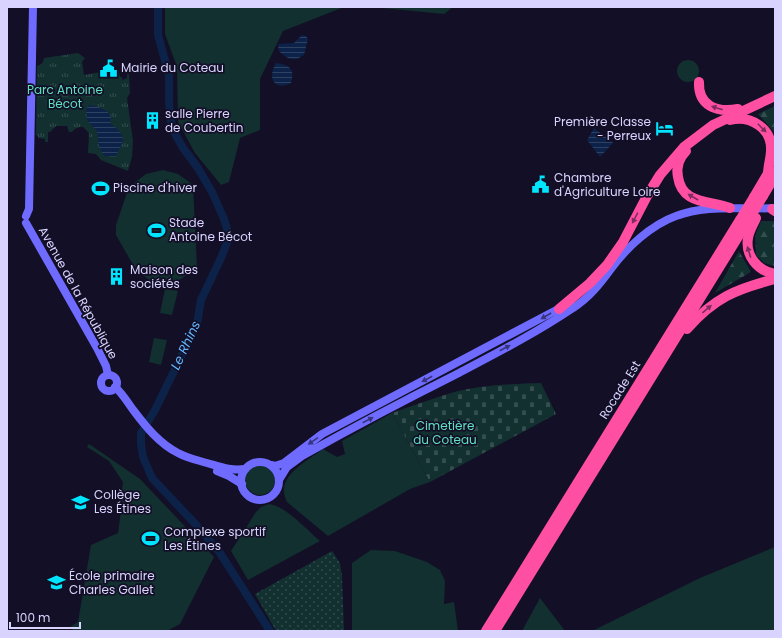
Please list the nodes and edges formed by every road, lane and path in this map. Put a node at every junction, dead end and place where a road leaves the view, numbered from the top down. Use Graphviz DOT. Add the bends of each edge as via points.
graph roads {
  1 [pos="33,7"];
  2 [pos="699,82"];
  3 [pos="775,96"];
  4 [pos="751,108"];
  5 [pos="775,162"];
  6 [pos="771,175"];
  7 [pos="763,194"];
  8 [pos="730,208"];
  9 [pos="774,209"];
  10 [pos="748,219"];
  11 [pos="612,268"];
  12 [pos="775,274"];
  13 [pos="775,279"];
  14 [pos="559,309"];
  15 [pos="674,341"];
  16 [pos="108,375"];
  17 [pos="115,387"];
  18 [pos="197,461"];
  19 [pos="271,465"];
  20 [pos="245,469"];
  21 [pos="279,480"];
  22 [pos="242,484"];
  23 [pos="496,624"];
  24 [pos="486,631"];
  1 -- 16 [label="main road, Avenue de la République" via="29,208 26,220 97,348"];
  4 -- 2 [label="highway, one-way" via="726,111 710,106 702,100"];
  3 -- 4 [label="highway"];
  4 -- 14 [label="highway, one-way" via="713,125 676,155 657,180 623,242 607,265"];
  5 -- 6 [label="highway, Rocade Est"];
  6 -- 7 [label="highway, Rocade Est"];
  6 -- 7 [label="highway, Rocade Est"];
  8 -- 6 [label="highway, one-way" via="693,199 683,190 677,170 680,158 690,146 727,122 739,118 752,121 763,129 769,138 771,150 768,164"];
  7 -- 10 [label="highway, Rocade Est, bridge"];
  8 -- 9 [label="main road"];
  8 -- 11 [label="main road" via="699,210 665,221 642,236"];
  12 -- 10 [label="highway, one-way" via="759,268 749,254"];
  10 -- 15 [label="highway, Rocade Est"];
  10 -- 23 [label="highway, Rocade Est"];
  11 -- 14 [label="main road" via="583,293"];
  21 -- 11 [label="main road, one-way" via="287,467 302,456 555,320 575,307"];
  15 -- 13 [label="highway, one-way" via="721,298 742,288"];
  14 -- 19 [label="main road, one-way" via="322,434 284,463"];
  15 -- 23 [label="highway, Rocade Est"];
  16 -- 17 [label="main road" via="116,379"];
  16 -- 17 [label="main road" via="102,380 103,387 109,390"];
  17 -- 18 [label="main road" via="155,435 178,454"];
  18 -- 20 [label="main road" via="228,470"];
  18 -- 22 [label="main road"];
  19 -- 20 [label="main road" via="257,462"];
  19 -- 21 [label="main road"];
  20 -- 22 [label="main road"];
  21 -- 22 [label="main road" via="274,493 263,499 249,496"];
  23 -- 24 [label="highway, Rocade Est"];
}
